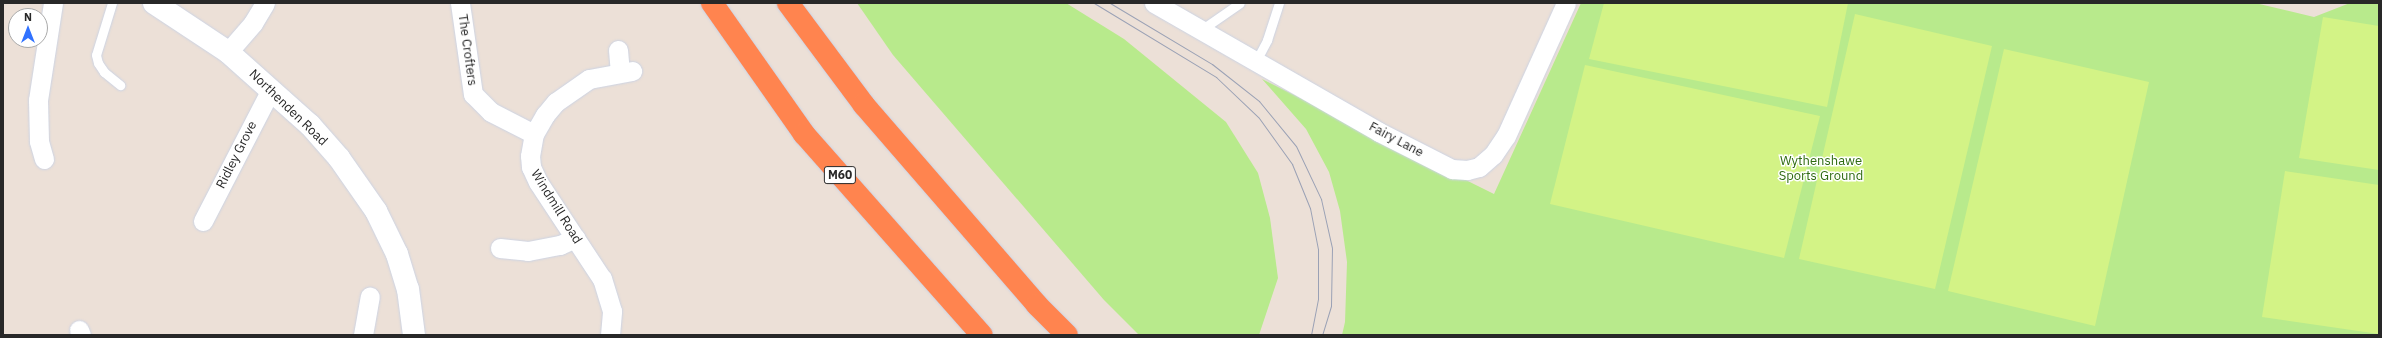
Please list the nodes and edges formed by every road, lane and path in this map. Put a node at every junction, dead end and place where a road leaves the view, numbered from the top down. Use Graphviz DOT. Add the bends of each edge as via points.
graph roads {
  1 [pos="53,3"];
  2 [pos="112,3"];
  3 [pos="154,3"];
  4 [pos="265,3"];
  5 [pos="460,3"];
  6 [pos="712,3"];
  7 [pos="788,3"];
  8 [pos="1154,3"];
  9 [pos="1240,3"];
  10 [pos="1279,3"];
  11 [pos="1566,3"];
  12 [pos="1201,30"];
  13 [pos="618,50"];
  14 [pos="228,52"];
  15 [pos="1256,61"];
  16 [pos="120,85"];
  17 [pos="271,89"];
  18 [pos="534,134"];
  19 [pos="44,159"];
  20 [pos="203,221"];
  21 [pos="575,238"];
  22 [pos="500,248"];
  23 [pos="370,297"];
  24 [pos="363,335"];
  25 [pos="414,335"];
  26 [pos="610,335"];
  27 [pos="982,335"];
  28 [pos="1067,335"];
  1 -- 19 [label="street" via="38,100 39,140"];
  2 -- 16 [label="lane" via="96,55 104,72"];
  3 -- 14 [label="main road, Northenden Road"];
  4 -- 14 [label="street" via="253,23"];
  5 -- 18 [label="street, The Crofters" via="473,94 491,112"];
  6 -- 27 [label="highway, M60" via="804,134"];
  7 -- 28 [label="highway" via="864,105 1036,305"];
  8 -- 12 [label="street, Fairy Lane"];
  9 -- 12 [label="lane"];
  10 -- 15 [label="lane" via="1267,40"];
  11 -- 15 [label="street, Fairy Lane" via="1506,136 1493,155 1479,167 1467,170 1452,169 1379,132"];
  12 -- 15 [label="street, Fairy Lane"];
  13 -- 18 [label="street, Windmill Road" via="626,71 589,79 572,89 545,115"];
  14 -- 17 [label="main road, Northenden Road"];
  17 -- 20 [label="street, Ridley Grove"];
  17 -- 25 [label="main road, Northenden Road" via="310,125 339,158 376,211 397,254 408,289"];
  18 -- 21 [label="street, Windmill Road" via="530,152 531,167 548,199"];
  21 -- 22 [label="street" via="560,245 528,252"];
  21 -- 26 [label="street, Windmill Road" via="595,266 608,295 612,311"];
  23 -- 24 [label="street"];
}
